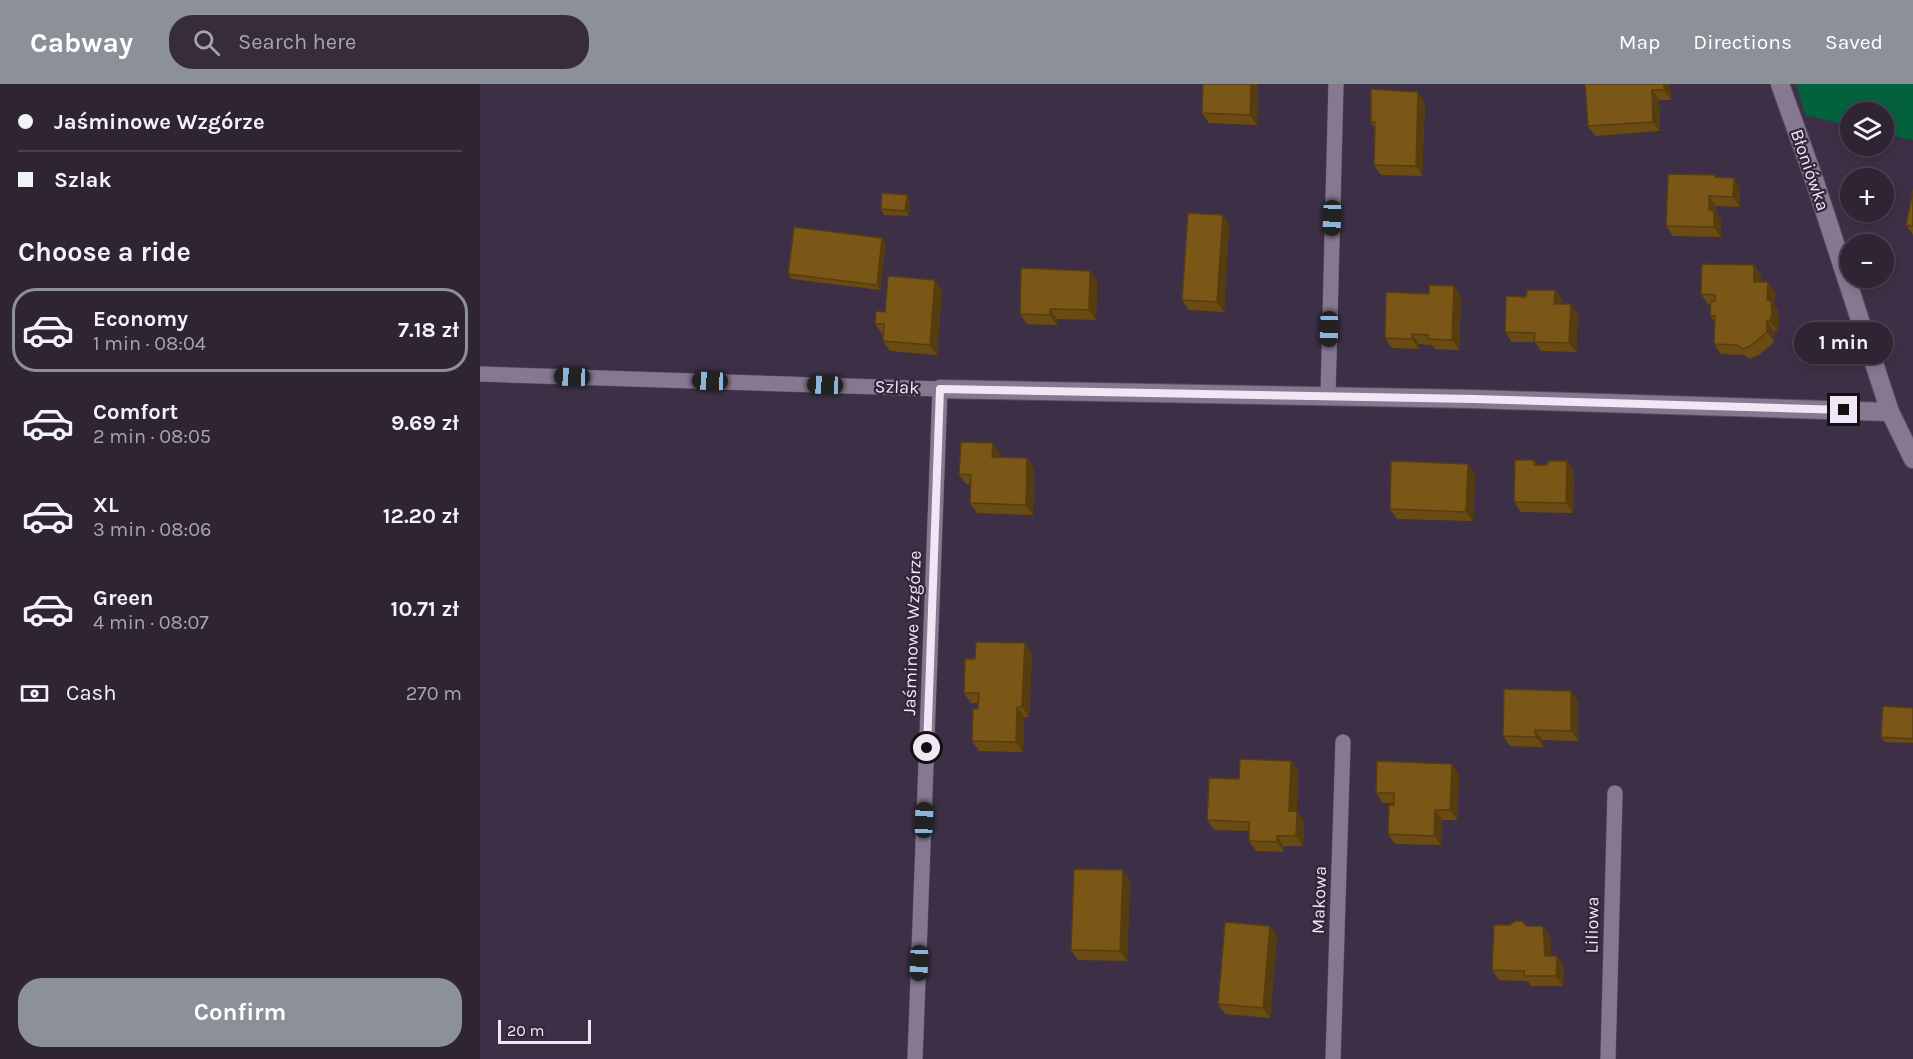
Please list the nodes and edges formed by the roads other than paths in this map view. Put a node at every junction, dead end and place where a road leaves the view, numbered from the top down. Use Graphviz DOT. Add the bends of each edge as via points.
graph roads {
  1 [pos="1335,84"];
  2 [pos="1780,84"];
  3 [pos="480,374"];
  4 [pos="940,389"];
  5 [pos="1328,396"];
  6 [pos="1890,412"];
  7 [pos="1913,459"];
  8 [pos="1343,742"];
  9 [pos="1615,793"];
  10 [pos="915,1059"];
  11 [pos="1333,1059"];
  12 [pos="1608,1059"];
  1 -- 5 [label="lane"];
  2 -- 6 [label="street, Błoniówka"];
  3 -- 4 [label="lane, Szlak"];
  4 -- 5 [label="street, Szlak"];
  4 -- 10 [label="lane, Jaśminowe Wzgórze"];
  5 -- 6 [label="street, Szlak"];
  6 -- 7 [label="street, Błoniówka"];
  8 -- 11 [label="lane, Makowa"];
  9 -- 12 [label="lane, Liliowa"];
}
